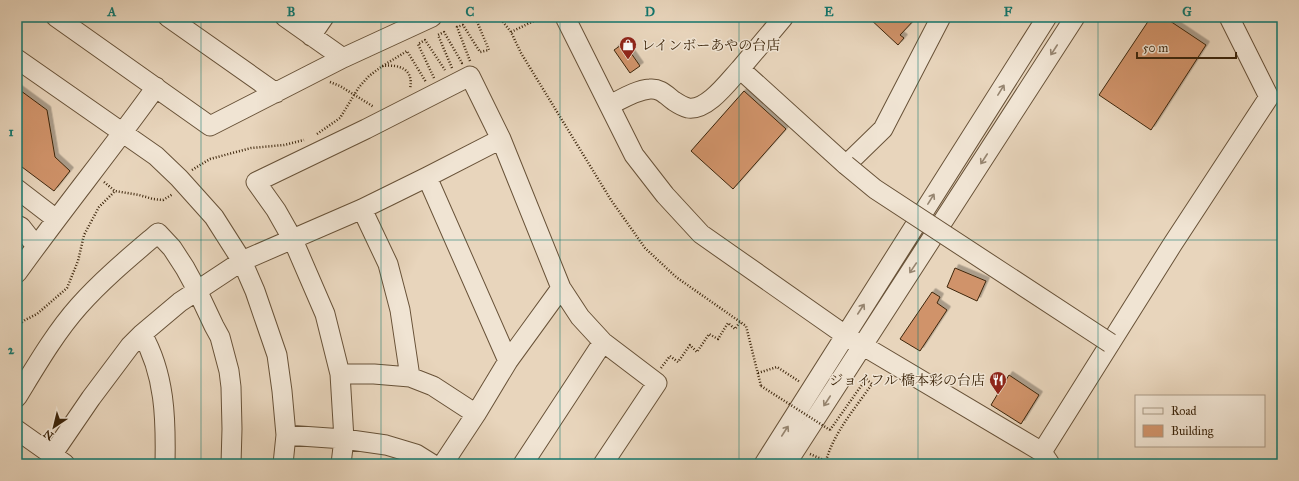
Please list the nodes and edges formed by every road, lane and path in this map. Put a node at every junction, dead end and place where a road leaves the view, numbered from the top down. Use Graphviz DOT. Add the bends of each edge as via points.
graph roads {
  1 [pos="56,17"];
  2 [pos="168,17"];
  3 [pos="285,17"];
  4 [pos="324,17"];
  5 [pos="432,17"];
  6 [pos="475,17"];
  7 [pos="499,17"];
  8 [pos="542,17"];
  9 [pos="565,17"];
  10 [pos="601,17"];
  11 [pos="608,17"];
  12 [pos="781,17"];
  13 [pos="941,17"];
  14 [pos="1047,17"];
  15 [pos="1075,17"];
  16 [pos="1229,17"];
  17 [pos="511,32"];
  18 [pos="311,36"];
  19 [pos="343,58"];
  20 [pos="17,59"];
  21 [pos="381,66"];
  22 [pos="740,69"];
  23 [pos="323,81"];
  24 [pos="156,87"];
  25 [pos="276,93"];
  26 [pos="409,94"];
  27 [pos="355,95"];
  28 [pos="610,105"];
  29 [pos="378,109"];
  30 [pos="123,133"];
  31 [pos="313,138"];
  32 [pos="501,139"];
  33 [pos="306,140"];
  34 [pos="846,164"];
  35 [pos="427,177"];
  36 [pos="182,181"];
  37 [pos="17,189"];
  38 [pos="362,209"];
  39 [pos="56,219"];
  40 [pos="17,225"];
  41 [pos="293,240"];
  42 [pos="36,246"];
  43 [pos="242,262"];
  44 [pos="17,273"];
  45 [pos="561,288"];
  46 [pos="197,290"];
  47 [pos="740,322"];
  48 [pos="17,326"];
  49 [pos="142,334"];
  50 [pos="845,335"];
  51 [pos="603,342"];
  52 [pos="1110,343"];
  53 [pos="863,346"];
  54 [pos="508,361"];
  55 [pos="758,373"];
  56 [pos="340,374"];
  57 [pos="410,377"];
  58 [pos="652,380"];
  59 [pos="812,390"];
  60 [pos="17,397"];
  61 [pos="476,414"];
  62 [pos="17,430"];
  63 [pos="286,435"];
  64 [pos="344,439"];
  65 [pos="798,447"];
  66 [pos="1046,458"];
  67 [pos="59,459"];
  68 [pos="165,464"];
  69 [pos="231,464"];
  70 [pos="282,464"];
  71 [pos="341,464"];
  72 [pos="432,464"];
  73 [pos="443,464"];
  74 [pos="523,464"];
  75 [pos="603,464"];
  76 [pos="764,464"];
  77 [pos="786,464"];
  1 -- 24 [label="street"];
  2 -- 25 [label="street"];
  3 -- 18 [label="street"];
  4 -- 18 [label="street"];
  5 -- 19 [label="street"];
  6 -- 21 [label="path" via="489,50 480,52 463,25 457,27 470,61 462,63 444,32 438,35 452,68 444,70 425,40 418,44 435,80 426,82 407,51"];
  7 -- 17 [label="path"];
  8 -- 17 [label="path"];
  9 -- 28 [label="street"];
  10 -- 11 [label="path" via="602,21"];
  12 -- 22 [label="street" via="783,18"];
  13 -- 34 [label="street" via="883,129"];
  50 -- 14 [label="street, one-way"];
  15 -- 53 [label="street, one-way"];
  16 -- 52 [label="street" via="1269,97"];
  17 -- 47 [label="path" via="521,53 607,193 645,248 676,277"];
  18 -- 19 [label="street"];
  19 -- 25 [label="street"];
  20 -- 30 [label="street"];
  21 -- 26 [label="path" via="395,65 402,68 410,78"];
  21 -- 27 [label="path" via="359,87"];
  22 -- 28 [label="street" via="701,107 687,108 664,92 651,89 638,91"];
  22 -- 34 [label="street"];
  23 -- 27 [label="path" via="331,82"];
  24 -- 25 [label="street" via="210,126"];
  24 -- 30 [label="street"];
  27 -- 29 [label="path"];
  27 -- 31 [label="path" via="340,118"];
  28 -- 50 [label="street" via="634,155 665,195 702,234"];
  30 -- 36 [label="street" via="156,156"];
  30 -- 39 [label="street"];
  32 -- 35 [label="street"];
  32 -- 41 [label="street" via="470,76 256,182"];
  32 -- 45 [label="street"];
  33 -- 36 [label="path" via="251,148 210,159 201,163"];
  34 -- 52 [label="street, bridge" via="875,189"];
  35 -- 38 [label="street"];
  35 -- 54 [label="street"];
  36 -- 43 [label="street" via="214,217"];
  36 -- 48 [label="path" via="174,194 163,200 115,191 99,207 84,235 78,261 66,288 37,314"];
  37 -- 39 [label="street"];
  38 -- 41 [label="street"];
  38 -- 57 [label="street" via="388,264 400,310"];
  39 -- 42 [label="street"];
  40 -- 42 [label="street"];
  41 -- 43 [label="street"];
  41 -- 56 [label="street" via="325,314"];
  42 -- 44 [label="street"];
  43 -- 46 [label="street"];
  43 -- 63 [label="street" via="258,297 277,355"];
  45 -- 51 [label="street" via="580,317"];
  45 -- 54 [label="street"];
  46 -- 49 [label="street"];
  46 -- 60 [label="street" via="172,248 158,233 78,306"];
  46 -- 69 [label="street" via="220,337 229,371 232,409"];
  47 -- 55 [label="path" via="746,326"];
  47 -- 58 [label="path" via="735,328 728,323 718,339 709,334 698,352 690,345 678,362 670,356"];
  49 -- 67 [label="street" via="95,393"];
  49 -- 68 [label="street" via="151,348 160,381 166,429"];
  50 -- 53 [label="street"];
  50 -- 59 [label="street"];
  51 -- 58 [label="street"];
  51 -- 74 [label="street"];
  52 -- 66 [label="street"];
  53 -- 65 [label="street, one-way"];
  53 -- 66 [label="street"];
  54 -- 61 [label="street"];
  55 -- 59 [label="path" via="777,367"];
  55 -- 65 [label="path, bridge" via="761,386 830,430 866,380 872,384 836,437 826,461"];
  56 -- 57 [label="street"];
  56 -- 64 [label="street"];
  57 -- 61 [label="street" via="433,386"];
  58 -- 75 [label="street" via="657,383"];
  76 -- 59 [label="street, one-way"];
  61 -- 73 [label="street"];
  62 -- 67 [label="street"];
  63 -- 64 [label="street"];
  63 -- 70 [label="street"];
  64 -- 71 [label="street"];
  64 -- 72 [label="street" via="386,445 416,454"];
  65 -- 77 [label="street"];
}
